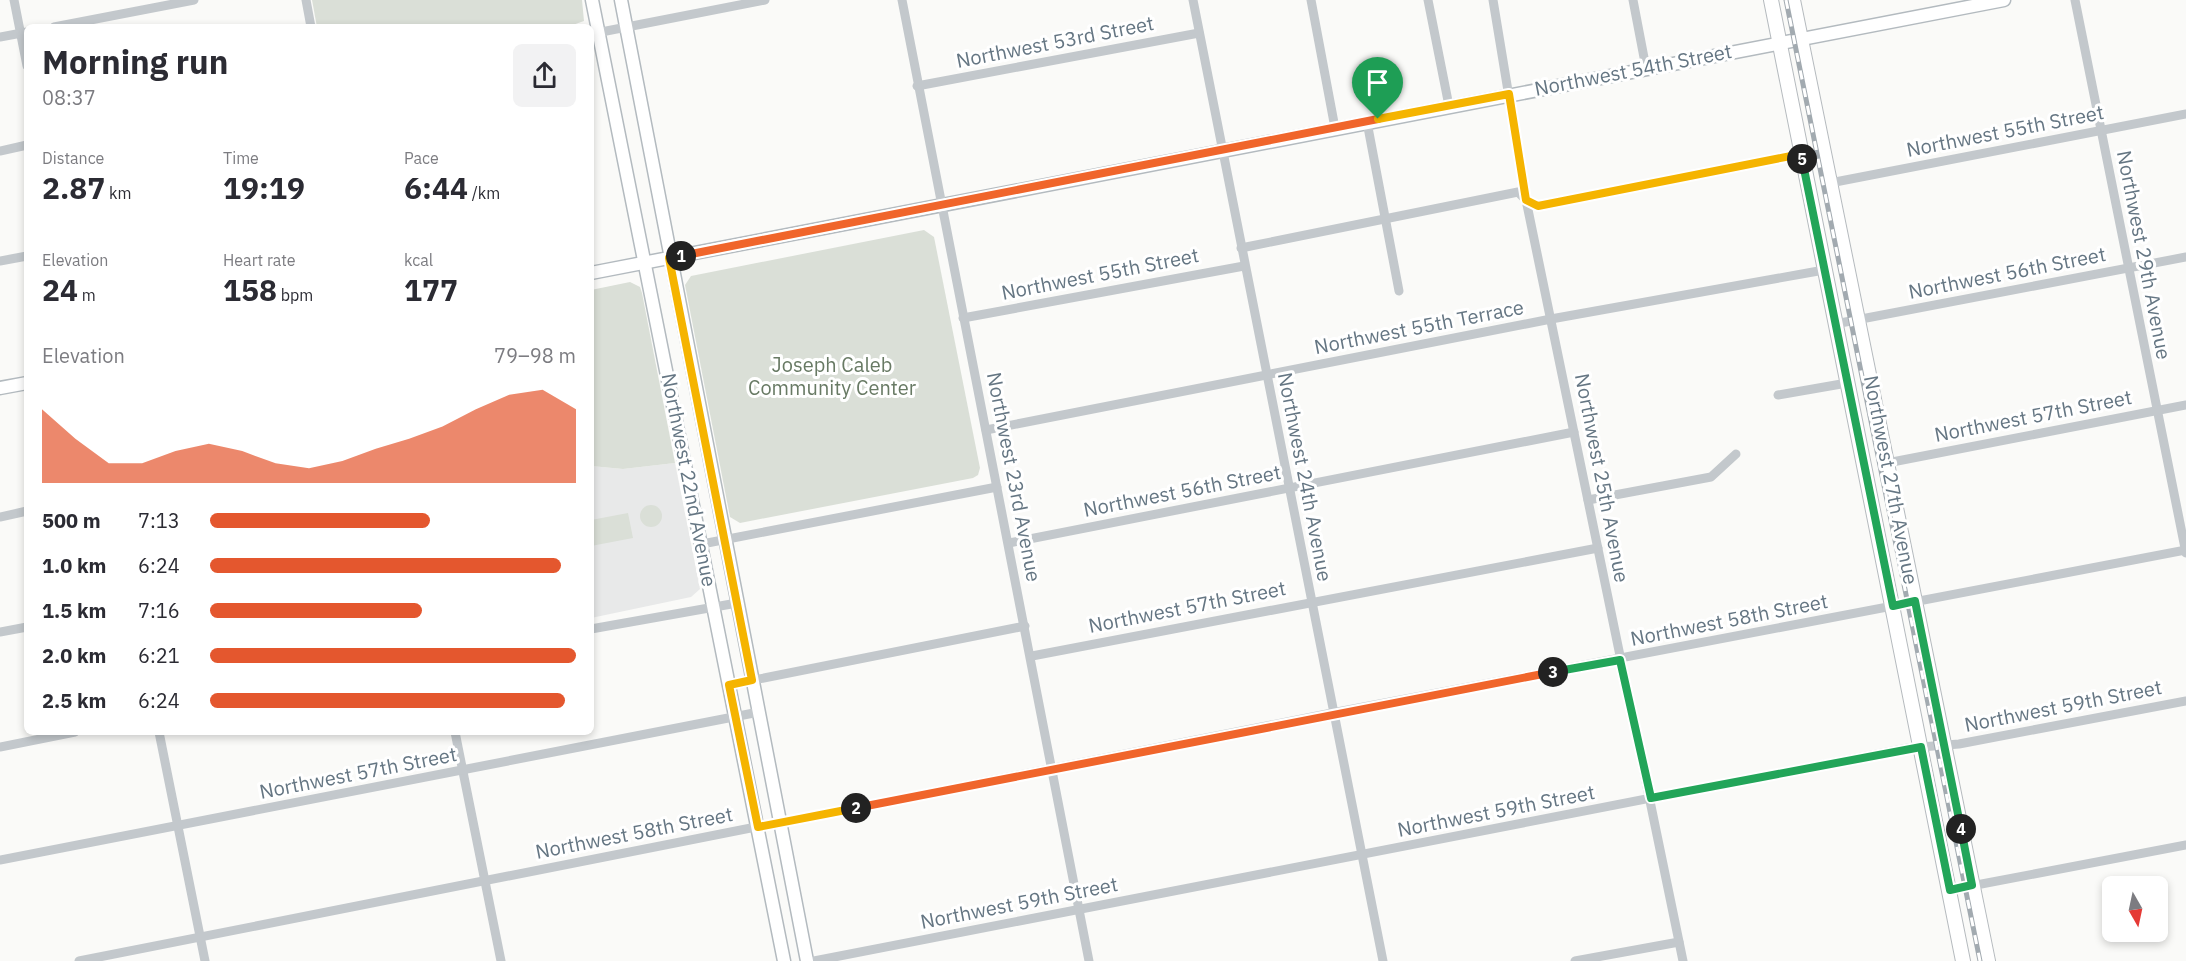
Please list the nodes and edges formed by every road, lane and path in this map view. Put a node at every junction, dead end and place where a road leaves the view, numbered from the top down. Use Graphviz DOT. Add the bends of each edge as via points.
graph roads {
  1 [pos="14,0"];
  2 [pos="194,0"];
  3 [pos="306,0"];
  4 [pos="592,0"];
  5 [pos="621,0"];
  6 [pos="765,0"];
  7 [pos="902,0"];
  8 [pos="1193,0"];
  9 [pos="1311,0"];
  10 [pos="1428,0"];
  11 [pos="1493,0"];
  12 [pos="1633,0"];
  13 [pos="1771,0"];
  14 [pos="1793,0"];
  15 [pos="2004,0"];
  16 [pos="2075,0"];
  17 [pos="70,24"];
  18 [pos="310,24"];
  19 [pos="626,27"];
  20 [pos="24,33"];
  21 [pos="595,33"];
  22 [pos="1199,33"];
  23 [pos="0,38"];
  24 [pos="1800,38"];
  25 [pos="1779,42"];
  26 [pos="1646,68"];
  27 [pos="917,86"];
  28 [pos="1509,94"];
  29 [pos="1449,106"];
  30 [pos="2186,114"];
  31 [pos="1367,122"];
  32 [pos="1335,128"];
  33 [pos="2100,130"];
  34 [pos="24,147"];
  35 [pos="1221,150"];
  36 [pos="0,151"];
  37 [pos="1801,154"];
  38 [pos="1830,183"];
  39 [pos="1526,200"];
  40 [pos="941,204"];
  41 [pos="1386,217"];
  42 [pos="1240,248"];
  43 [pos="24,257"];
  44 [pos="2186,257"];
  45 [pos="669,258"];
  46 [pos="0,261"];
  47 [pos="647,263"];
  48 [pos="1244,266"];
  49 [pos="2128,268"];
  50 [pos="1824,270"];
  51 [pos="594,272"];
  52 [pos="1399,291"];
  53 [pos="963,318"];
  54 [pos="1551,319"];
  55 [pos="1859,320"];
  56 [pos="1835,324"];
  57 [pos="1266,375"];
  58 [pos="1847,382"];
  59 [pos="24,384"];
  60 [pos="0,388"];
  61 [pos="1778,395"];
  62 [pos="2186,405"];
  63 [pos="2157,410"];
  64 [pos="986,430"];
  65 [pos="1574,432"];
  66 [pos="1736,454"];
  67 [pos="1887,463"];
  68 [pos="998,488"];
  69 [pos="1288,489"];
  70 [pos="1588,500"];
  71 [pos="24,512"];
  72 [pos="0,517"];
  73 [pos="725,540"];
  74 [pos="1009,543"];
  75 [pos="702,544"];
  76 [pos="1598,548"];
  77 [pos="2186,551"];
  78 [pos="1915,601"];
  79 [pos="1312,602"];
  80 [pos="737,603"];
  81 [pos="1893,606"];
  82 [pos="714,608"];
  83 [pos="1025,626"];
  84 [pos="24,628"];
  85 [pos="594,628"];
  86 [pos="0,632"];
  87 [pos="1032,656"];
  88 [pos="1620,660"];
  89 [pos="752,680"];
  90 [pos="729,685"];
  91 [pos="2186,701"];
  92 [pos="759,712"];
  93 [pos="1332,713"];
  94 [pos="736,717"];
  95 [pos="60,735"];
  96 [pos="160,735"];
  97 [pos="456,735"];
  98 [pos="1945,745"];
  99 [pos="0,747"];
  100 [pos="1921,747"];
  101 [pos="463,770"];
  102 [pos="1054,770"];
  103 [pos="1651,798"];
  104 [pos="780,822"];
  105 [pos="178,827"];
  106 [pos="758,827"];
  107 [pos="2186,844"];
  108 [pos="1362,856"];
  109 [pos="0,860"];
  110 [pos="484,881"];
  111 [pos="1972,885"];
  112 [pos="1950,890"];
  113 [pos="1079,909"];
  114 [pos="200,937"];
  115 [pos="1679,942"];
  116 [pos="79,961"];
  117 [pos="205,961"];
  118 [pos="501,961"];
  119 [pos="784,961"];
  120 [pos="807,961"];
  121 [pos="814,961"];
  122 [pos="1089,961"];
  123 [pos="1383,961"];
  124 [pos="1575,961"];
  125 [pos="1683,961"];
  126 [pos="1964,961"];
  127 [pos="1988,961"];
  1 -- 20 [label="street"];
  2 -- 17 [label="street"];
  3 -- 18 [label="street"];
  4 -- 21 [label="main road, Northwest 22nd Avenue"];
  5 -- 19 [label="main road, Northwest 22nd Avenue"];
  6 -- 19 [label="street"];
  7 -- 27 [label="street, Northwest 23rd Avenue"];
  8 -- 22 [label="street, Northwest 24th Avenue"];
  9 -- 32 [label="street"];
  10 -- 29 [label="street"];
  11 -- 28 [label="street, Northwest 25th Avenue"];
  12 -- 26 [label="street"];
  13 -- 25 [label="main road, Northwest 27th Avenue"];
  14 -- 24 [label="main road, Northwest 27th Avenue"];
  15 -- 24 [label="main road, Northwest 54th Street"];
  16 -- 33 [label="street, Northwest 29th Avenue"];
  19 -- 21 [label="street"];
  19 -- 45 [label="main road, Northwest 22nd Avenue"];
  20 -- 23 [label="street"];
  21 -- 47 [label="main road, Northwest 22nd Avenue"];
  22 -- 27 [label="street, Northwest 53rd Street"];
  22 -- 35 [label="street, Northwest 24th Avenue"];
  24 -- 25 [label="main road, Northwest 54th Street"];
  24 -- 38 [label="main road, Northwest 27th Avenue"];
  25 -- 26 [label="main road, Northwest 54th Street"];
  25 -- 37 [label="main road, Northwest 27th Avenue"];
  26 -- 28 [label="main road, Northwest 54th Street"];
  27 -- 40 [label="street, Northwest 23rd Avenue"];
  28 -- 29 [label="main road, Northwest 54th Street"];
  28 -- 39 [label="street, Northwest 25th Avenue"];
  29 -- 31 [label="main road, Northwest 54th Street"];
  30 -- 33 [label="street, Northwest 55th Street"];
  31 -- 32 [label="main road, Northwest 54th Street"];
  31 -- 41 [label="street"];
  32 -- 35 [label="main road, Northwest 54th Street"];
  33 -- 38 [label="street, Northwest 55th Street"];
  33 -- 49 [label="street, Northwest 29th Avenue"];
  34 -- 36 [label="street"];
  35 -- 40 [label="main road, Northwest 54th Street"];
  35 -- 42 [label="street, Northwest 24th Avenue"];
  37 -- 39 [label="street" via="1538,206"];
  37 -- 50 [label="main road, Northwest 27th Avenue"];
  38 -- 55 [label="main road, Northwest 27th Avenue"];
  39 -- 41 [label="street" via="1518,192"];
  39 -- 54 [label="street, Northwest 25th Avenue"];
  40 -- 45 [label="main road, Northwest 54th Street"];
  40 -- 53 [label="street, Northwest 23rd Avenue"];
  41 -- 42 [label="street"];
  41 -- 52 [label="street"];
  42 -- 48 [label="street, Northwest 24th Avenue"];
  43 -- 46 [label="street"];
  44 -- 49 [label="street, Northwest 56th Street"];
  45 -- 47 [label="main road, Northwest 54th Street"];
  45 -- 73 [label="main road, Northwest 22nd Avenue"];
  47 -- 51 [label="main road, Northwest 54th Street"];
  47 -- 75 [label="main road, Northwest 22nd Avenue"];
  48 -- 53 [label="street, Northwest 55th Street"];
  48 -- 57 [label="street, Northwest 24th Avenue"];
  49 -- 55 [label="street, Northwest 56th Street"];
  49 -- 63 [label="street, Northwest 29th Avenue"];
  50 -- 54 [label="street, Northwest 55th Terrace"];
  50 -- 56 [label="main road, Northwest 27th Avenue"];
  53 -- 64 [label="street, Northwest 23rd Avenue"];
  54 -- 57 [label="street, Northwest 55th Terrace"];
  54 -- 65 [label="street, Northwest 25th Avenue"];
  55 -- 56 [label="street, Northwest 56th Street"];
  55 -- 67 [label="main road, Northwest 27th Avenue"];
  56 -- 58 [label="main road, Northwest 27th Avenue"];
  57 -- 64 [label="street, Northwest 55th Terrace"];
  57 -- 69 [label="street, Northwest 24th Avenue"];
  58 -- 61 [label="street"];
  58 -- 81 [label="main road, Northwest 27th Avenue"];
  59 -- 60 [label="main road"];
  62 -- 63 [label="street, Northwest 57th Street"];
  63 -- 67 [label="street, Northwest 57th Street"];
  63 -- 77 [label="street, Northwest 29th Avenue"];
  64 -- 68 [label="street, Northwest 23rd Avenue"];
  65 -- 69 [label="street, Northwest 56th Street"];
  65 -- 70 [label="street, Northwest 25th Avenue"];
  66 -- 70 [label="street" via="1711,477"];
  67 -- 78 [label="main road, Northwest 27th Avenue"];
  68 -- 73 [label="street"];
  68 -- 74 [label="street, Northwest 23rd Avenue"];
  69 -- 74 [label="street, Northwest 56th Street"];
  69 -- 79 [label="street, Northwest 24th Avenue"];
  70 -- 76 [label="street, Northwest 25th Avenue"];
  71 -- 72 [label="street"];
  73 -- 75 [label="street"];
  73 -- 80 [label="main road, Northwest 22nd Avenue"];
  74 -- 83 [label="street, Northwest 23rd Avenue"];
  75 -- 82 [label="main road, Northwest 22nd Avenue"];
  76 -- 79 [label="street, Northwest 57th Street"];
  76 -- 88 [label="street, Northwest 25th Avenue"];
  77 -- 78 [label="street, Northwest 58th Street"];
  78 -- 81 [label="street, Northwest 58th Street"];
  78 -- 98 [label="main road, Northwest 27th Avenue"];
  79 -- 87 [label="street, Northwest 57th Street"];
  79 -- 93 [label="street, Northwest 24th Avenue"];
  80 -- 82 [label="street"];
  80 -- 89 [label="main road, Northwest 22nd Avenue"];
  81 -- 88 [label="street, Northwest 58th Street"];
  81 -- 100 [label="main road, Northwest 27th Avenue"];
  82 -- 85 [label="street"];
  82 -- 90 [label="main road, Northwest 22nd Avenue"];
  83 -- 87 [label="street, Northwest 23rd Avenue"];
  83 -- 89 [label="street"];
  84 -- 86 [label="street"];
  87 -- 102 [label="street, Northwest 23rd Avenue"];
  88 -- 93 [label="street, Northwest 58th Street"];
  88 -- 103 [label="street, Northwest 25th Avenue"];
  89 -- 90 [label="street"];
  89 -- 92 [label="main road, Northwest 22nd Avenue"];
  90 -- 94 [label="main road, Northwest 22nd Avenue"];
  91 -- 98 [label="street, Northwest 59th Street"];
  92 -- 94 [label="street, Northwest 57th Street"];
  92 -- 104 [label="main road, Northwest 22nd Avenue"];
  93 -- 102 [label="street, Northwest 58th Street"];
  93 -- 108 [label="street, Northwest 24th Avenue"];
  94 -- 101 [label="street, Northwest 57th Street"];
  94 -- 106 [label="main road, Northwest 22nd Avenue"];
  95 -- 99 [label="street"];
  96 -- 105 [label="street"];
  97 -- 101 [label="street"];
  98 -- 100 [label="street, Northwest 59th Street"];
  98 -- 111 [label="main road, Northwest 27th Avenue"];
  100 -- 103 [label="street, Northwest 59th Street"];
  100 -- 112 [label="main road, Northwest 27th Avenue"];
  101 -- 105 [label="street, Northwest 57th Street"];
  101 -- 110 [label="street"];
  102 -- 104 [label="street, Northwest 58th Street"];
  102 -- 113 [label="street, Northwest 23rd Avenue"];
  103 -- 108 [label="street, Northwest 59th Street"];
  103 -- 115 [label="street, Northwest 25th Avenue"];
  104 -- 106 [label="street, Northwest 58th Street"];
  104 -- 120 [label="main road, Northwest 22nd Avenue"];
  105 -- 109 [label="street, Northwest 57th Street"];
  105 -- 114 [label="street"];
  106 -- 110 [label="street, Northwest 58th Street"];
  106 -- 119 [label="main road, Northwest 22nd Avenue"];
  107 -- 111 [label="street"];
  108 -- 113 [label="street, Northwest 59th Street"];
  108 -- 123 [label="street, Northwest 24th Avenue"];
  110 -- 114 [label="street, Northwest 58th Street"];
  110 -- 118 [label="street"];
  111 -- 112 [label="street"];
  111 -- 127 [label="main road, Northwest 27th Avenue"];
  112 -- 126 [label="main road, Northwest 27th Avenue"];
  113 -- 121 [label="street, Northwest 59th Street"];
  113 -- 122 [label="street, Northwest 23rd Avenue"];
  114 -- 116 [label="street, Northwest 58th Street"];
  114 -- 117 [label="street"];
  115 -- 124 [label="street"];
  115 -- 125 [label="street, Northwest 25th Avenue"];
}
